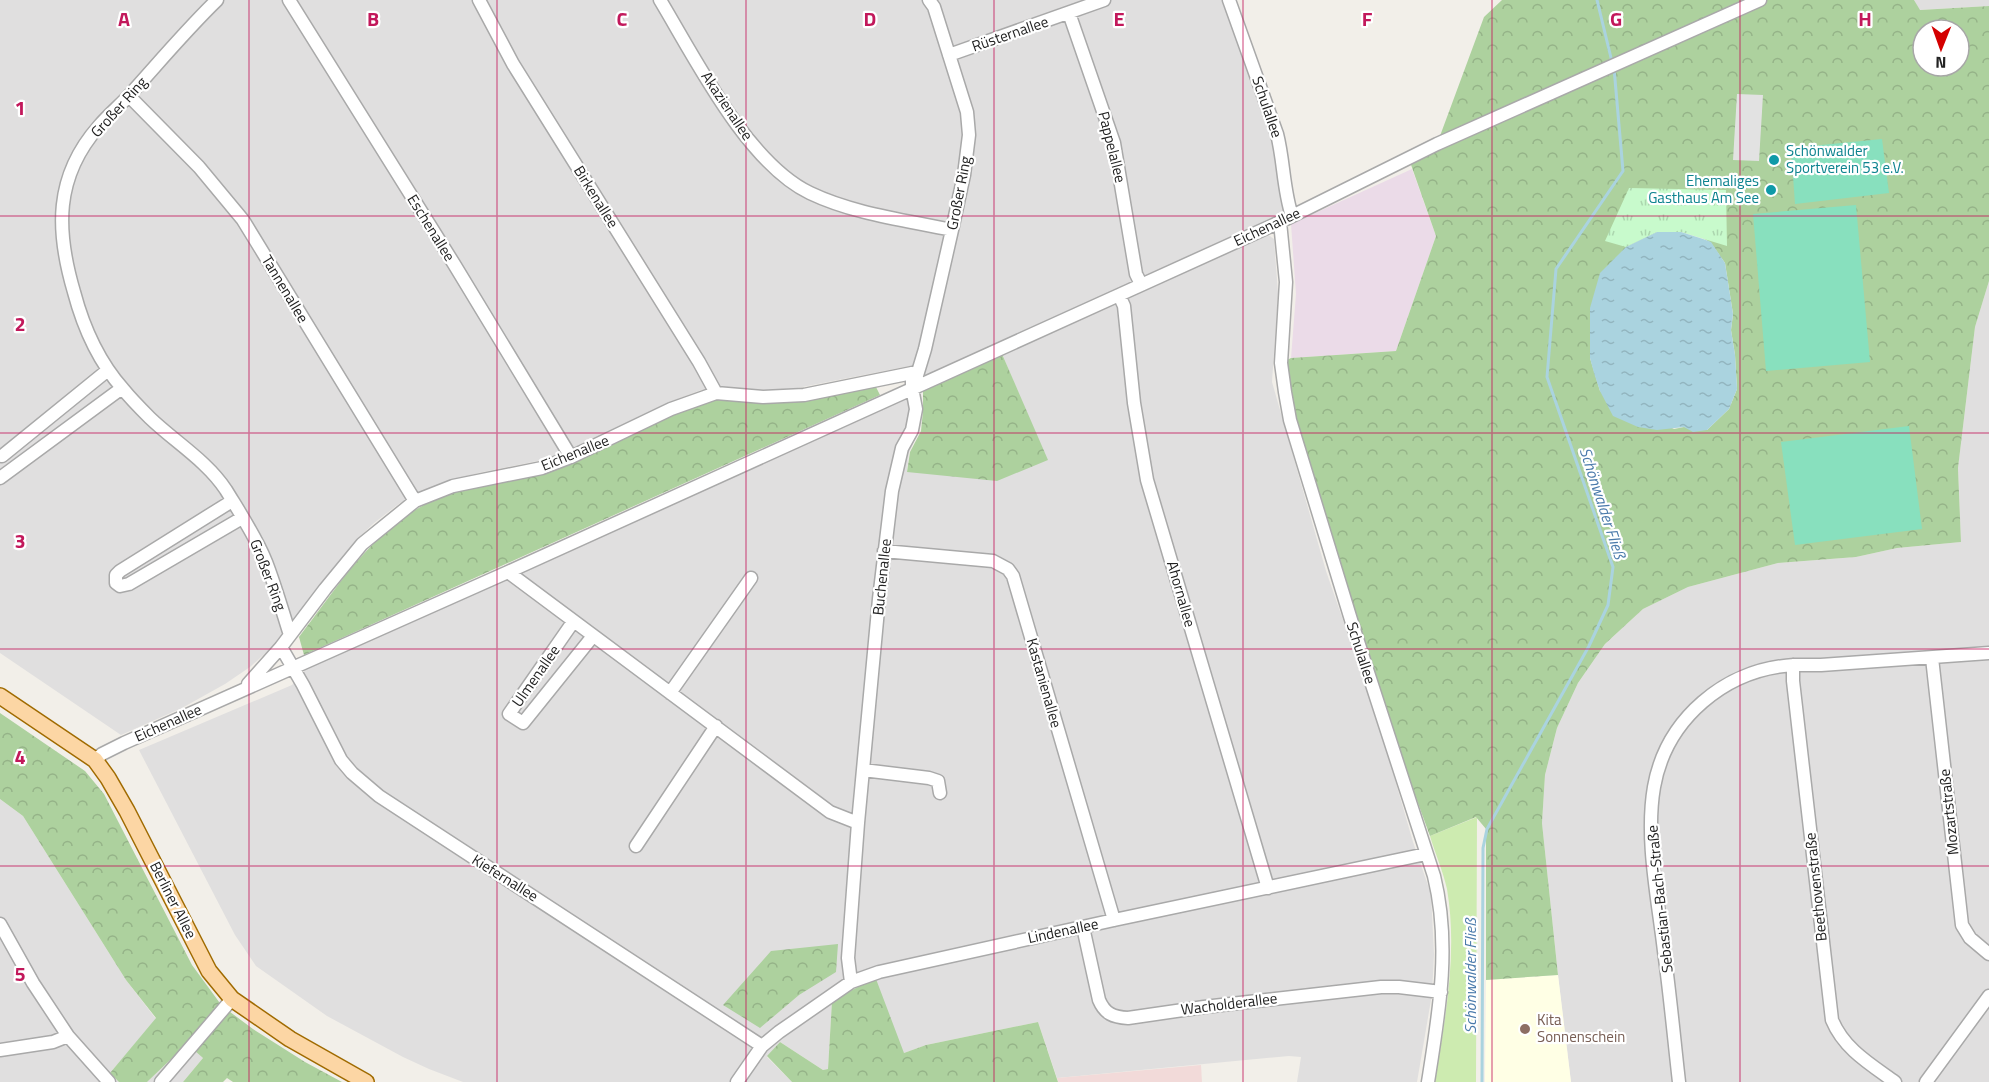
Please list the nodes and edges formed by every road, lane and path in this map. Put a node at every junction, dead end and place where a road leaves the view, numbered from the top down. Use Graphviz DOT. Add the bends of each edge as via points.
graph roads {
  1 [pos="217,0"];
  2 [pos="289,0"];
  3 [pos="478,0"];
  4 [pos="660,0"];
  5 [pos="929,0"];
  6 [pos="1104,0"];
  7 [pos="1229,0"];
  8 [pos="1760,0"];
  9 [pos="1070,13"];
  10 [pos="949,55"];
  11 [pos="129,96"];
  12 [pos="1286,219"];
  13 [pos="952,230"];
  14 [pos="1141,284"];
  15 [pos="1119,295"];
  16 [pos="108,370"];
  17 [pos="122,388"];
  18 [pos="912,388"];
  19 [pos="716,393"];
  20 [pos="2,456"];
  21 [pos="571,457"];
  22 [pos="0,478"];
  23 [pos="232,501"];
  24 [pos="415,501"];
  25 [pos="242,518"];
  26 [pos="884,551"];
  27 [pos="508,572"];
  28 [pos="751,578"];
  29 [pos="573,622"];
  30 [pos="290,635"];
  31 [pos="593,636"];
  32 [pos="281,647"];
  33 [pos="1989,653"];
  34 [pos="1932,658"];
  35 [pos="1793,665"];
  36 [pos="292,667"];
  37 [pos="244,689"];
  38 [pos="670,693"];
  39 [pos="0,696"];
  40 [pos="716,726"];
  41 [pos="95,760"];
  42 [pos="863,770"];
  43 [pos="939,793"];
  44 [pos="858,823"];
  45 [pos="636,846"];
  46 [pos="1426,854"];
  47 [pos="1268,888"];
  48 [pos="1114,920"];
  49 [pos="0,924"];
  50 [pos="1083,927"];
  51 [pos="1989,954"];
  52 [pos="851,982"];
  53 [pos="1441,992"];
  54 [pos="1989,996"];
  55 [pos="232,999"];
  56 [pos="68,1036"];
  57 [pos="762,1047"];
  58 [pos="0,1050"];
  59 [pos="109,1082"];
  60 [pos="161,1082"];
  61 [pos="366,1082"];
  62 [pos="737,1082"];
  63 [pos="1428,1082"];
  64 [pos="1679,1082"];
  65 [pos="1895,1082"];
  66 [pos="1926,1082"];
  1 -- 11 [label="street, Großer Ring"];
  2 -- 21 [label="street, Eschenallee"];
  3 -- 19 [label="street, Birkenallee" via="513,64"];
  4 -- 13 [label="street, Akazienallee" via="732,119 790,180 810,193 847,206"];
  5 -- 10 [label="street, Großer Ring"];
  6 -- 9 [label="street, Rüsternallee"];
  7 -- 12 [label="street, Schulallee" via="1277,135"];
  8 -- 12 [label="street, Eichenallee" via="1437,144"];
  9 -- 10 [label="street, Rüsternallee"];
  9 -- 14 [label="street, Pappelallee" via="1114,143 1136,274"];
  10 -- 13 [label="street, Großer Ring" via="967,112 969,135"];
  11 -- 16 [label="street, Großer Ring" via="82,150 66,185 61,219 63,248 75,298 83,323"];
  11 -- 24 [label="street, Tannenallee" via="199,167 243,220"];
  12 -- 14 [label="street, Eichenallee"];
  12 -- 46 [label="street, Schulallee" via="1281,363 1290,420"];
  13 -- 18 [label="street, Großer Ring" via="925,350"];
  14 -- 15 [label="street, Eichenallee"];
  15 -- 18 [label="street, Eichenallee"];
  15 -- 47 [label="street, Ahornallee" via="1124,306 1134,403 1148,480"];
  16 -- 17 [label="street, Großer Ring"];
  16 -- 20 [label="street"];
  17 -- 22 [label="street"];
  17 -- 23 [label="street, Großer Ring" via="196,457"];
  18 -- 19 [label="street, Eichenallee" via="912,373 804,395"];
  18 -- 26 [label="street, Buchenallee" via="916,409 897,469"];
  18 -- 27 [label="street, Eichenallee"];
  19 -- 21 [label="street, Eichenallee" via="671,409"];
  21 -- 24 [label="street, Eichenallee" via="542,468 453,486"];
  23 -- 25 [label="street, Großer Ring"];
  23 -- 25 [label="street" via="120,571 116,584 129,584"];
  24 -- 30 [label="street, Eichenallee" via="362,544"];
  25 -- 30 [label="street, Großer Ring" via="265,560"];
  26 -- 42 [label="street, Buchenallee"];
  26 -- 48 [label="street, Kastanienallee" via="993,561 1013,576"];
  27 -- 29 [label="street"];
  27 -- 36 [label="street, Eichenallee"];
  28 -- 38 [label="street"];
  29 -- 31 [label="street"];
  29 -- 31 [label="street, Ulmenallee" via="509,714 523,723"];
  30 -- 32 [label="street, Eichenallee"];
  31 -- 38 [label="street"];
  32 -- 36 [label="street"];
  32 -- 37 [label="street, Eichenallee"];
  33 -- 34 [label="street, Sebastian-Bach-Straße"];
  34 -- 35 [label="street, Sebastian-Bach-Straße"];
  34 -- 51 [label="street, Mozartstraße" via="1962,925 1970,938"];
  35 -- 64 [label="street, Sebastian-Bach-Straße" via="1748,675 1697,705 1662,759 1654,787 1652,838"];
  35 -- 65 [label="street, Beethovenstraße" via="1832,1020 1848,1047"];
  36 -- 37 [label="street, Eichenallee"];
  36 -- 57 [label="street, Kiefernallee" via="341,760 379,796"];
  37 -- 41 [label="street, Eichenallee"];
  38 -- 40 [label="street"];
  39 -- 41 [label="main road, Berliner Allee"];
  40 -- 44 [label="street" via="830,812"];
  40 -- 45 [label="street"];
  41 -- 55 [label="main road, Berliner Allee" via="127,811 209,971"];
  42 -- 43 [label="street" via="929,778 938,781"];
  42 -- 44 [label="street, Buchenallee"];
  44 -- 52 [label="street, Buchenallee" via="848,958"];
  46 -- 47 [label="street, Lindenallee"];
  46 -- 53 [label="street, Schulallee" via="1442,917"];
  47 -- 48 [label="street, Lindenallee"];
  48 -- 50 [label="street, Lindenallee"];
  49 -- 56 [label="street"];
  50 -- 52 [label="street, Lindenallee" via="879,972"];
  50 -- 53 [label="street, Wacholderallee" via="1099,1000 1110,1015 1117,1017 1382,987"];
  52 -- 57 [label="street, Lindenallee"];
  53 -- 63 [label="street, Schulallee"];
  54 -- 66 [label="street"];
  55 -- 60 [label="street"];
  55 -- 61 [label="main road, Berliner Allee" via="290,1039"];
  56 -- 58 [label="street"];
  56 -- 59 [label="street"];
  57 -- 62 [label="street, Lindenallee"];
}
